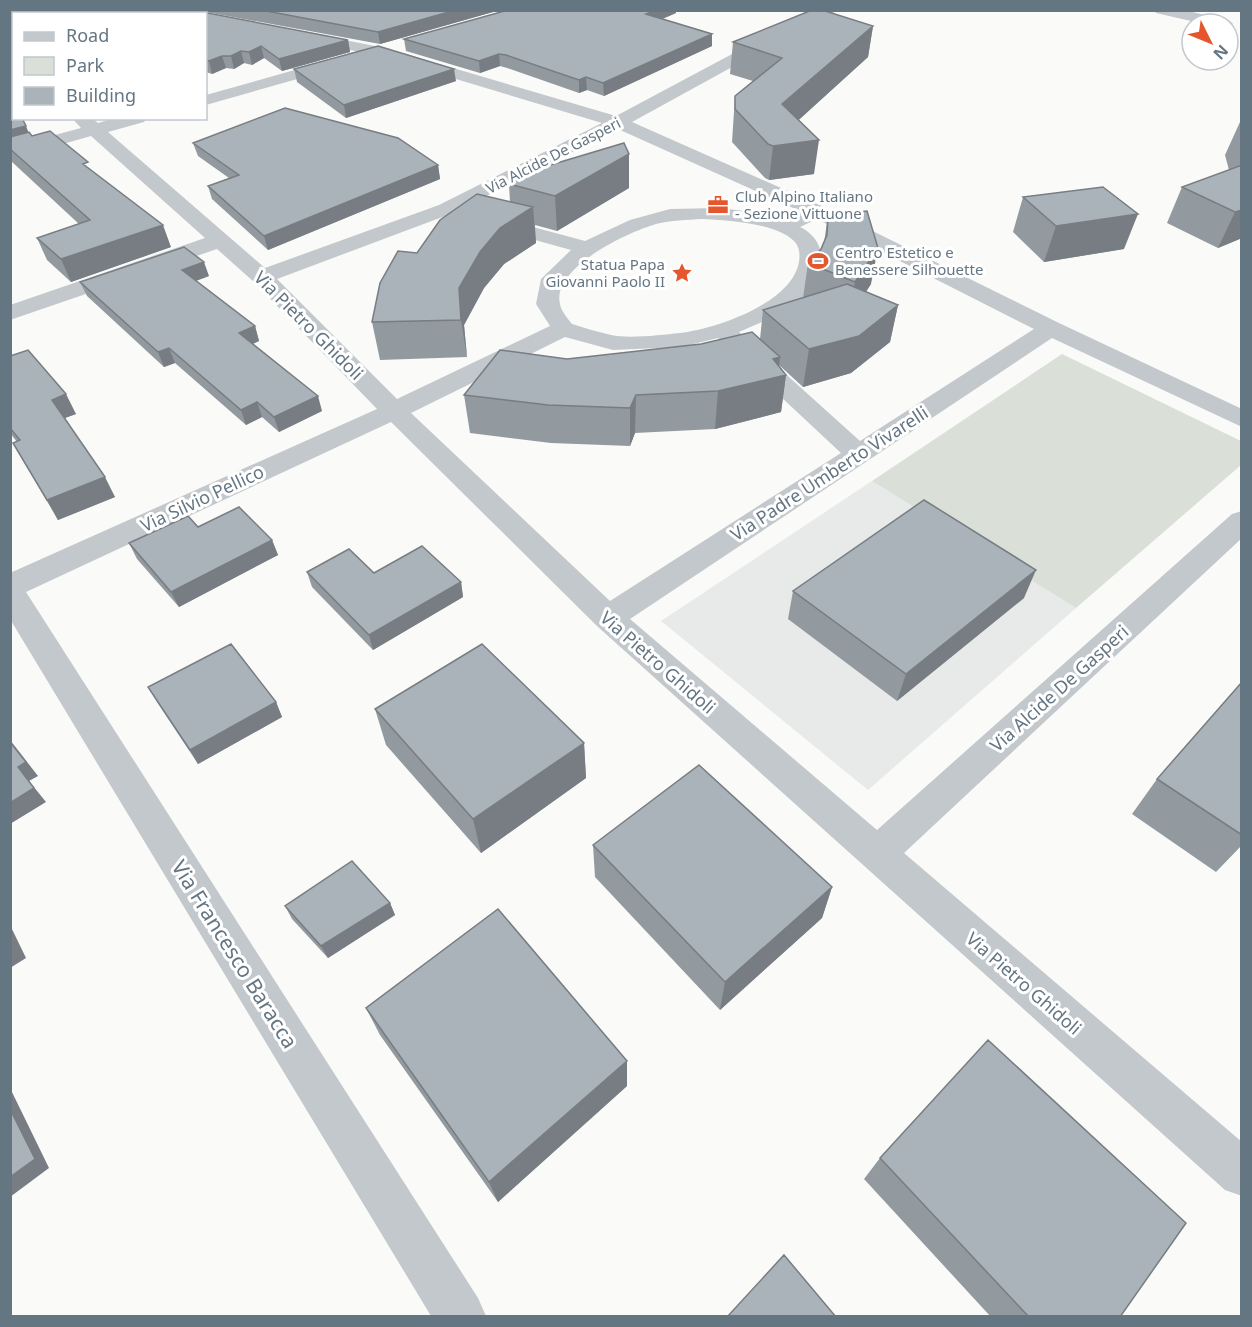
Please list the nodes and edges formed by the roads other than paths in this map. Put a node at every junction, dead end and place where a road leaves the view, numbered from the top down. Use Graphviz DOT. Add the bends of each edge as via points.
graph roads {
  1 [pos="833,10"];
  2 [pos="1161,10"];
  3 [pos="1180,14"];
  4 [pos="287,34"];
  5 [pos="414,42"];
  6 [pos="379,51"];
  7 [pos="207,100"];
  8 [pos="121,120"];
  9 [pos="618,122"];
  10 [pos="88,124"];
  11 [pos="10,153"];
  12 [pos="446,209"];
  13 [pos="817,211"];
  14 [pos="783,227"];
  15 [pos="221,240"];
  16 [pos="587,249"];
  17 [pos="262,277"];
  18 [pos="10,313"];
  19 [pos="1051,328"];
  20 [pos="563,329"];
  21 [pos="723,330"];
  22 [pos="394,411"];
  23 [pos="1242,419"];
  24 [pos="858,454"];
  25 [pos="1242,521"];
  26 [pos="10,586"];
  27 [pos="10,592"];
  28 [pos="608,618"];
  29 [pos="877,854"];
  30 [pos="1242,1173"];
  31 [pos="460,1317"];
  1 -- 9 [label="street, Via Alcide De Gasperi" via="818,14"];
  2 -- 3 [label="street"];
  4 -- 6 [label="street"];
  5 -- 6 [label="street"];
  6 -- 7 [label="street"];
  6 -- 9 [label="street"];
  8 -- 10 [label="street"];
  9 -- 12 [label="street, Via Alcide De Gasperi"];
  9 -- 13 [label="street"];
  10 -- 11 [label="street"];
  10 -- 15 [label="street, Via Pietro Ghidoli"];
  12 -- 16 [label="street"];
  12 -- 17 [label="street, Via Alcide De Gasperi"];
  13 -- 14 [label="street"];
  13 -- 19 [label="street"];
  14 -- 16 [label="street" via="718,213 656,218 619,231"];
  14 -- 21 [label="street" via="801,236 811,251 809,271 791,296"];
  15 -- 17 [label="street, Via Pietro Ghidoli"];
  15 -- 18 [label="street"];
  16 -- 20 [label="street" via="552,279 548,304"];
  17 -- 22 [label="street, Via Pietro Ghidoli"];
  19 -- 23 [label="street"];
  19 -- 24 [label="street, Via Padre Umberto Vivarelli"];
  20 -- 21 [label="street" via="613,343 681,340"];
  20 -- 22 [label="street, Via Silvio Pellico"];
  21 -- 24 [label="street"];
  22 -- 26 [label="street, Via Silvio Pellico"];
  22 -- 28 [label="street, Via Pietro Ghidoli"];
  24 -- 28 [label="street, Via Padre Umberto Vivarelli"];
  25 -- 29 [label="street, Via Alcide De Gasperi"];
  27 -- 31 [label="street, Via Francesco Baracca"];
  28 -- 29 [label="street, Via Pietro Ghidoli"];
  29 -- 30 [label="street, Via Pietro Ghidoli"];
}
